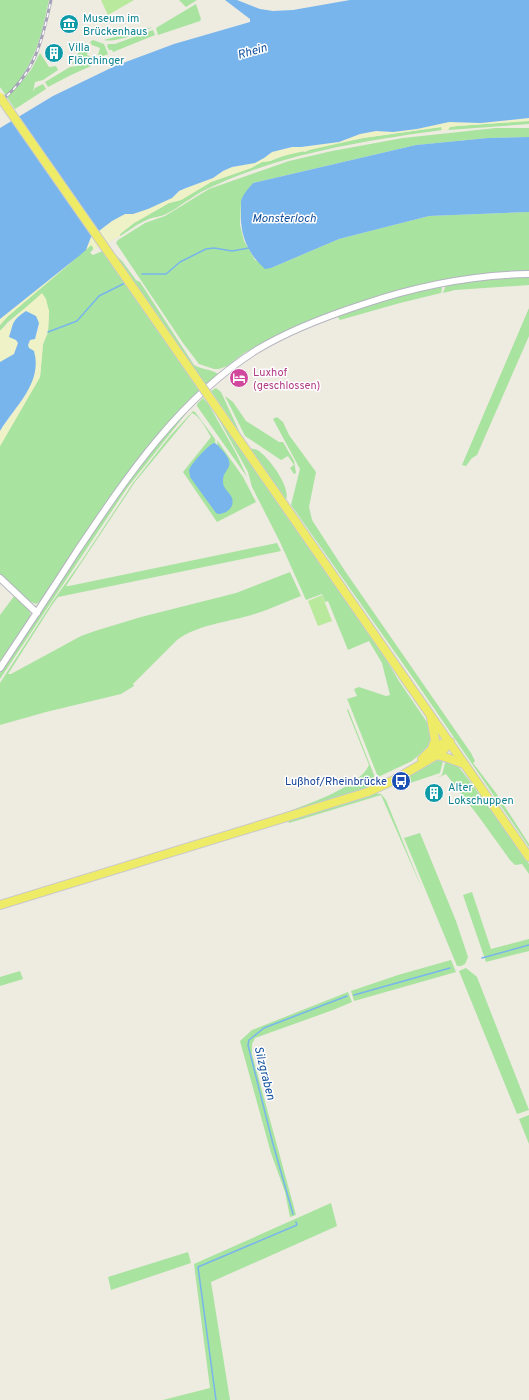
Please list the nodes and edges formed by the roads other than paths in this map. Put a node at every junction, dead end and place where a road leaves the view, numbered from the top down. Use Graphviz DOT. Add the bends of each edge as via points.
graph roads {
  1 [pos="0,97"];
  2 [pos="529,274"];
  3 [pos="0,578"];
  4 [pos="37,613"];
  5 [pos="0,668"];
  6 [pos="431,715"];
  7 [pos="450,742"];
  8 [pos="433,753"];
  9 [pos="464,764"];
  10 [pos="529,857"];
  11 [pos="0,905"];
  1 -- 6 [label="main road, bridge"];
  2 -- 4 [label="street" via="446,282 380,298 278,338 243,360 186,409 147,452 110,502"];
  3 -- 4 [label="street"];
  4 -- 5 [label="street"];
  6 -- 7 [label="main road"];
  6 -- 8 [label="main road" via="435,740"];
  7 -- 8 [label="main road" via="442,743"];
  7 -- 9 [label="main road"];
  8 -- 9 [label="main road"];
  8 -- 11 [label="main road" via="394,780 368,792"];
  9 -- 10 [label="main road"];
}
